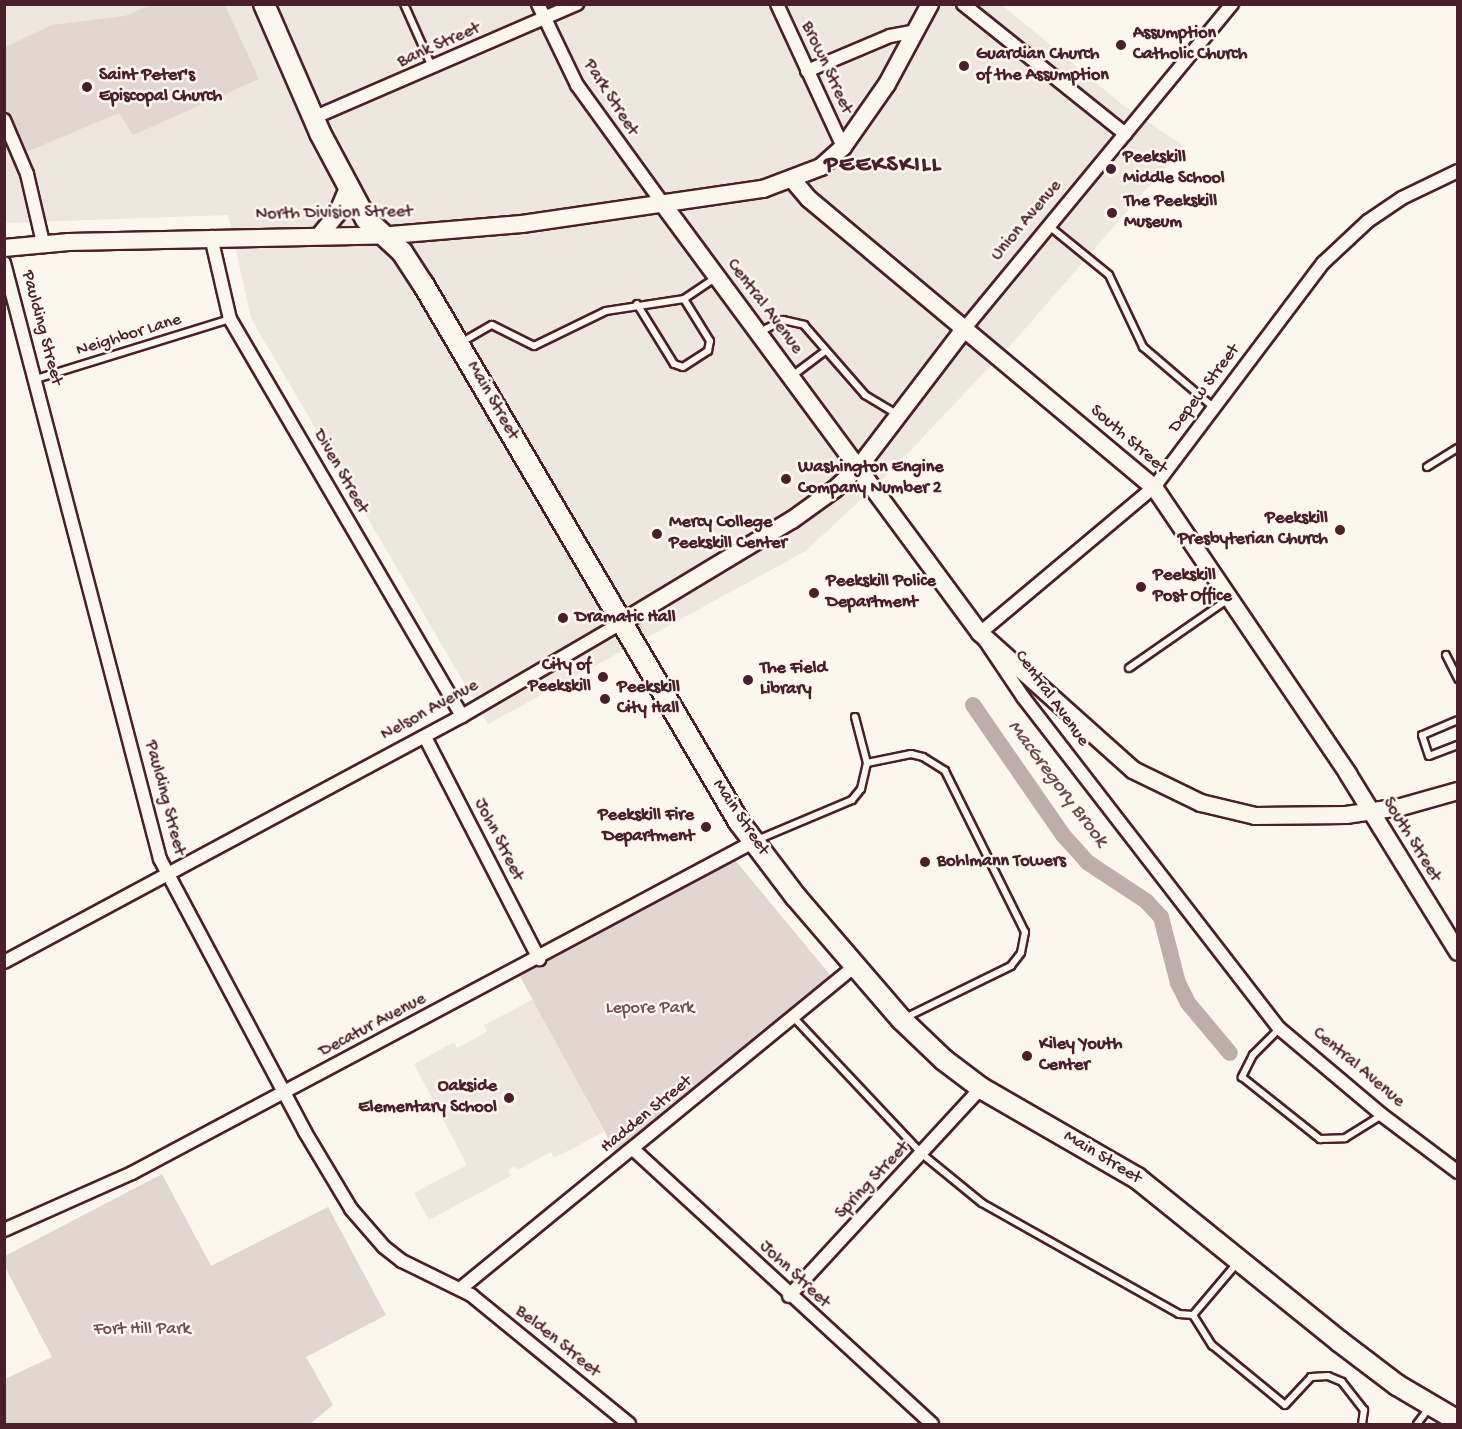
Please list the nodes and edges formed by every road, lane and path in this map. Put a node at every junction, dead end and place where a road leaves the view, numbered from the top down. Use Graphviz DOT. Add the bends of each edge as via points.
graph roads {
  1 [pos="264,4"];
  2 [pos="405,4"];
  3 [pos="538,4"];
  4 [pos="577,4"];
  5 [pos="777,4"];
  6 [pos="930,4"];
  7 [pos="963,4"];
  8 [pos="1232,4"];
  9 [pos="543,19"];
  10 [pos="916,31"];
  11 [pos="432,68"];
  12 [pos="807,71"];
  13 [pos="313,118"];
  14 [pos="4,120"];
  15 [pos="1125,134"];
  16 [pos="843,147"];
  17 [pos="1458,171"];
  18 [pos="792,179"];
  19 [pos="349,186"];
  20 [pos="663,204"];
  21 [pos="1049,226"];
  22 [pos="320,235"];
  23 [pos="383,235"];
  24 [pos="211,237"];
  25 [pos="43,243"];
  26 [pos="4,248"];
  27 [pos="4,263"];
  28 [pos="717,277"];
  29 [pos="684,298"];
  30 [pos="637,304"];
  31 [pos="230,319"];
  32 [pos="965,328"];
  33 [pos="759,333"];
  34 [pos="459,344"];
  35 [pos="825,351"];
  36 [pos="791,376"];
  37 [pos="36,379"];
  38 [pos="1213,407"];
  39 [pos="899,415"];
  40 [pos="1458,448"];
  41 [pos="859,467"];
  42 [pos="1426,467"];
  43 [pos="1154,487"];
  44 [pos="1230,597"];
  45 [pos="621,623"];
  46 [pos="980,633"];
  47 [pos="1446,655"];
  48 [pos="1130,668"];
  49 [pos="1458,679"];
  50 [pos="462,716"];
  51 [pos="855,717"];
  52 [pos="1458,720"];
  53 [pos="425,737"];
  54 [pos="1458,745"];
  55 [pos="867,764"];
  56 [pos="1458,791"];
  57 [pos="1371,812"];
  58 [pos="753,842"];
  59 [pos="168,876"];
  60 [pos="1458,952"];
  61 [pos="539,959"];
  62 [pos="4,962"];
  63 [pos="855,966"];
  64 [pos="794,1018"];
  65 [pos="902,1019"];
  66 [pos="1280,1029"];
  67 [pos="981,1088"];
  68 [pos="284,1092"];
  69 [pos="1382,1115"];
  70 [pos="634,1150"];
  71 [pos="922,1154"];
  72 [pos="1458,1172"];
  73 [pos="5,1228"];
  74 [pos="1240,1260"];
  75 [pos="460,1289"];
  76 [pos="789,1296"];
  77 [pos="1193,1315"];
  78 [pos="1431,1406"];
  79 [pos="1458,1421"];
  80 [pos="629,1425"];
  81 [pos="932,1425"];
  82 [pos="1362,1425"];
  83 [pos="1417,1425"];
  1 -- 13 [label="main road, Main Street"];
  2 -- 11 [label="lane"];
  3 -- 9 [label="street, Park Street"];
  4 -- 9 [label="street, Bank Street"];
  5 -- 12 [label="street, Brown Street"];
  6 -- 10 [label="street, North Division Street"];
  7 -- 15 [label="street"];
  8 -- 15 [label="street, Union Avenue"];
  9 -- 11 [label="street, Bank Street"];
  9 -- 20 [label="street, Park Street" via="577,85"];
  10 -- 12 [label="street" via="890,36"];
  10 -- 16 [label="street, North Division Street" via="881,93"];
  11 -- 13 [label="street, Bank Street"];
  12 -- 16 [label="street, Brown Street"];
  13 -- 19 [label="main road, Main Street"];
  14 -- 25 [label="street" via="27,174"];
  15 -- 21 [label="street, Union Avenue"];
  16 -- 18 [label="street, North Division Street" via="821,167"];
  17 -- 38 [label="street, Depew Street" via="1368,221 1323,263"];
  18 -- 20 [label="street, North Division Street" via="762,189"];
  18 -- 32 [label="street, South Street" via="809,199"];
  19 -- 22 [label="street" via="337,214"];
  19 -- 23 [label="main road, Main Street" via="366,219"];
  20 -- 23 [label="street, North Division Street" via="522,224"];
  20 -- 28 [label="street, Central Avenue"];
  21 -- 32 [label="street, Union Avenue"];
  21 -- 38 [label="lane" via="1109,275 1143,347"];
  22 -- 23 [label="street, North Division Street"];
  22 -- 24 [label="street, North Division Street"];
  23 -- 34 [label="main road, Main Street" via="402,252"];
  24 -- 25 [label="street, North Division Street"];
  24 -- 31 [label="street, Diven Street"];
  25 -- 26 [label="street, North Division Street"];
  27 -- 37 [label="street, Paulding Street"];
  28 -- 29 [label="lane"];
  28 -- 33 [label="street, Central Avenue"];
  29 -- 30 [label="lane"];
  29 -- 30 [label="lane" via="710,341 708,351 683,367 674,364"];
  30 -- 34 [label="lane" via="606,311 534,346 492,325"];
  31 -- 37 [label="lane, Neighbor Lane"];
  31 -- 50 [label="street, Diven Street"];
  32 -- 39 [label="street, Union Avenue"];
  32 -- 43 [label="street, South Street"];
  33 -- 35 [label="lane" via="783,320 804,325"];
  33 -- 36 [label="street, Central Avenue"];
  34 -- 45 [label="main road, Main Street"];
  35 -- 36 [label="lane"];
  35 -- 39 [label="lane" via="865,394"];
  36 -- 41 [label="street, Central Avenue"];
  37 -- 59 [label="street, Paulding Street" via="160,859"];
  38 -- 43 [label="street, Depew Street"];
  39 -- 41 [label="street, Union Avenue"];
  40 -- 42 [label="lane"];
  41 -- 45 [label="street, Nelson Avenue" via="792,520"];
  41 -- 46 [label="street, Central Avenue"];
  43 -- 44 [label="street, South Street"];
  43 -- 46 [label="street, Depew Street"];
  44 -- 48 [label="lane"];
  44 -- 57 [label="street, South Street"];
  45 -- 50 [label="street, Nelson Avenue"];
  45 -- 58 [label="main road, Main Street"];
  46 -- 57 [label="street" via="1056,698 1101,744 1164,787 1201,803 1255,816 1317,817"];
  46 -- 66 [label="street, Central Avenue" via="1023,697"];
  47 -- 49 [label="lane"];
  50 -- 53 [label="street, Nelson Avenue"];
  51 -- 55 [label="lane"];
  52 -- 54 [label="lane" via="1422,735 1430,756"];
  53 -- 59 [label="street, Nelson Avenue"];
  53 -- 61 [label="street, John Street"];
  55 -- 58 [label="lane" via="861,789 852,800"];
  55 -- 65 [label="lane" via="911,754 945,771 1025,932 1021,953 1011,966"];
  56 -- 57 [label="street"];
  57 -- 60 [label="street, South Street"];
  58 -- 61 [label="street, Decatur Avenue"];
  58 -- 63 [label="main road, Main Street"];
  59 -- 62 [label="street, Nelson Avenue"];
  59 -- 68 [label="street, Paulding Street"];
  61 -- 68 [label="street, Decatur Avenue"];
  63 -- 64 [label="street, Hadden Street"];
  63 -- 65 [label="main road, Main Street"];
  64 -- 70 [label="street, Hadden Street"];
  64 -- 71 [label="lane"];
  65 -- 67 [label="main road, Main Street" via="931,1050"];
  66 -- 69 [label="street, Central Avenue"];
  66 -- 69 [label="lane" via="1253,1055 1242,1077 1320,1139 1345,1138"];
  67 -- 71 [label="street, Spring Street"];
  67 -- 74 [label="main road, Main Street" via="1114,1162"];
  68 -- 73 [label="street, Decatur Avenue" via="132,1173"];
  68 -- 75 [label="street, Paulding Street" via="351,1209 384,1247 402,1261"];
  69 -- 72 [label="street, Central Avenue"];
  70 -- 75 [label="street, Hadden Street"];
  70 -- 76 [label="street, John Street"];
  71 -- 76 [label="street, Spring Street"];
  71 -- 77 [label="lane" via="982,1203 1179,1314"];
  74 -- 77 [label="lane"];
  74 -- 78 [label="main road, Main Street" via="1339,1341"];
  75 -- 80 [label="street, Belden Street"];
  76 -- 81 [label="street, John Street"];
  77 -- 82 [label="lane" via="1212,1345 1285,1405 1311,1377 1328,1376 1355,1395 1364,1410"];
  78 -- 79 [label="main road, Main Street"];
  78 -- 83 [label="lane"];
}
